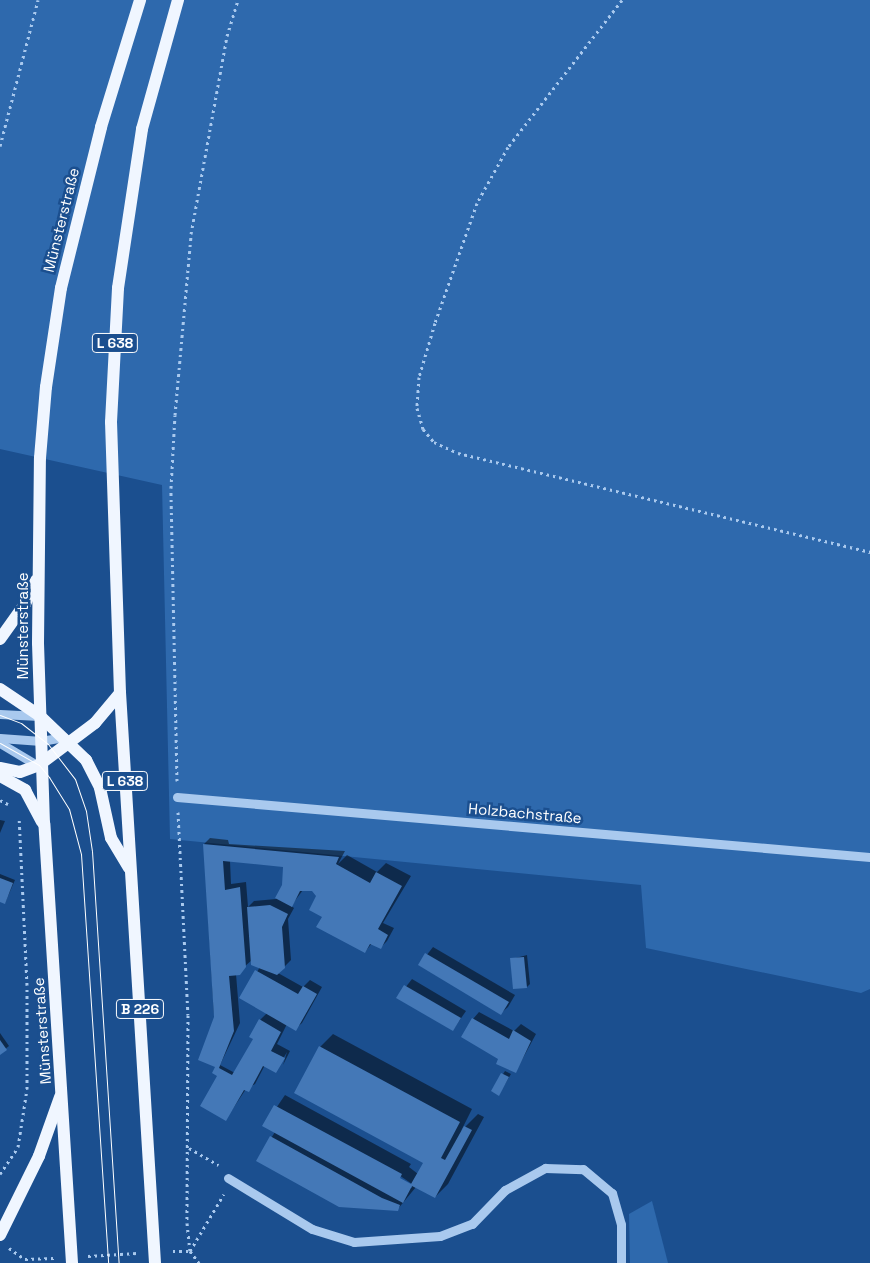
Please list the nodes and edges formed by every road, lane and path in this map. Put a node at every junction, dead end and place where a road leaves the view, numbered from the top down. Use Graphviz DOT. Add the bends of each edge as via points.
graph roads {
  1 [pos="38,0"];
  2 [pos="140,0"];
  3 [pos="178,0"];
  4 [pos="238,0"];
  5 [pos="622,0"];
  6 [pos="0,146"];
  7 [pos="870,552"];
  8 [pos="39,573"];
  9 [pos="0,639"];
  10 [pos="0,689"];
  11 [pos="120,693"];
  12 [pos="0,714"];
  13 [pos="40,716"];
  14 [pos="0,738"];
  15 [pos="67,740"];
  16 [pos="41,741"];
  17 [pos="0,743"];
  18 [pos="41,765"];
  19 [pos="0,768"];
  20 [pos="0,776"];
  21 [pos="177,797"];
  22 [pos="19,822"];
  23 [pos="44,824"];
  24 [pos="870,857"];
  25 [pos="131,870"];
  26 [pos="62,1090"];
  27 [pos="189,1148"];
  28 [pos="0,1174"];
  29 [pos="228,1178"];
  30 [pos="0,1234"];
  31 [pos="173,1241"];
  32 [pos="6,1247"];
  33 [pos="174,1251"];
  34 [pos="26,1263"];
  35 [pos="72,1263"];
  36 [pos="155,1263"];
  37 [pos="199,1263"];
  38 [pos="621,1263"];
  1 -- 6 [label="path"];
  2 -- 8 [label="main road, Münsterstraße" via="101,128 61,288 44,405"];
  3 -- 11 [label="main road, L 638" via="142,130 118,288 111,422"];
  4 -- 21 [label="path" via="227,36 191,234 175,415 172,488"];
  5 -- 7 [label="path" via="508,147 478,203 435,323 420,377 417,408 423,429 434,442 458,453"];
  8 -- 9 [label="main road" via="25,604"];
  8 -- 13 [label="main road, Münsterstraße"];
  10 -- 13 [label="main road, B 226"];
  11 -- 15 [label="main road" via="82,734"];
  11 -- 25 [label="main road, L 638"];
  12 -- 13 [label="street"];
  13 -- 15 [label="main road, B 226"];
  13 -- 16 [label="main road, Münsterstraße"];
  14 -- 16 [label="street"];
  15 -- 16 [label="street"];
  15 -- 18 [label="main road"];
  15 -- 25 [label="main road, B 226" via="94,774 111,838"];
  16 -- 18 [label="main road, Münsterstraße"];
  17 -- 18 [label="street"];
  18 -- 19 [label="main road" via="20,772"];
  18 -- 23 [label="main road, Münsterstraße"];
  20 -- 23 [label="main road" via="25,790"];
  21 -- 24 [label="street, Holzbachstraße"];
  21 -- 27 [label="path" via="188,1015"];
  22 -- 28 [label="path" via="27,985 27,1089 18,1146"];
  23 -- 26 [label="main road, Münsterstraße"];
  25 -- 36 [label="main road, B 226"];
  26 -- 30 [label="main road" via="39,1156"];
  26 -- 35 [label="main road, Münsterstraße"];
  27 -- 29 [label="path" via="227,1170"];
  27 -- 37 [label="path" via="187,1224 190,1251"];
  29 -- 38 [label="street" via="312,1229 354,1242 440,1236 472,1224 505,1190 545,1168 583,1169 612,1193 622,1226"];
  31 -- 33 [label="path"];
  32 -- 34 [label="path"];
}
